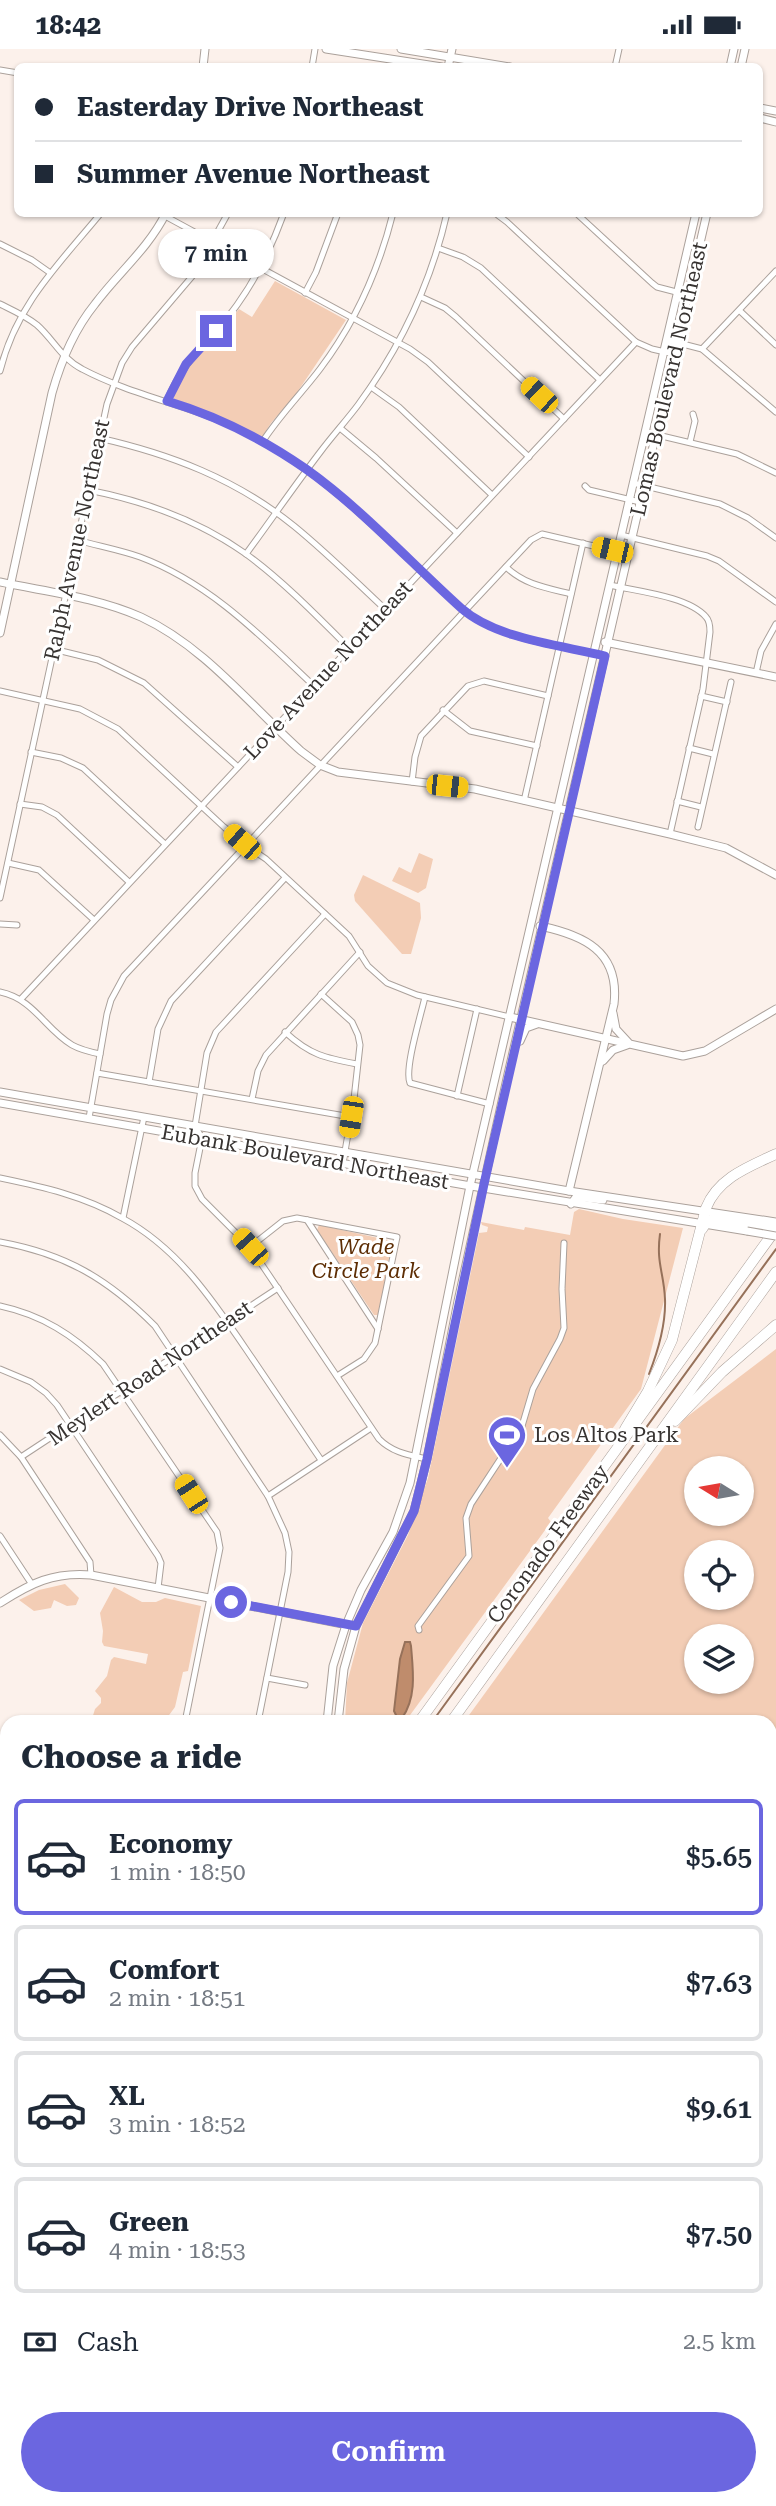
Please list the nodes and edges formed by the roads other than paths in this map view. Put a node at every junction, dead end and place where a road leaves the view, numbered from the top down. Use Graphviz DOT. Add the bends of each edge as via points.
graph roads {
  1 [pos="326,49"];
  2 [pos="401,49"];
  3 [pos="451,53"];
  4 [pos="416,63"];
  5 [pos="470,63"];
  6 [pos="97,217"];
  7 [pos="165,217"];
  8 [pos="169,217"];
  9 [pos="226,217"];
  10 [pos="282,217"];
  11 [pos="337,217"];
  12 [pos="392,217"];
  13 [pos="446,217"];
  14 [pos="500,217"];
  15 [pos="580,217"];
  16 [pos="695,217"];
  17 [pos="706,217"];
  18 [pos="214,243"];
  19 [pos="0,244"];
  20 [pos="438,248"];
  21 [pos="260,268"];
  22 [pos="49,272"];
  23 [pos="776,273"];
  24 [pos="678,292"];
  25 [pos="305,293"];
  26 [pos="688,295"];
  27 [pos="421,297"];
  28 [pos="0,304"];
  29 [pos="740,311"];
  30 [pos="22,315"];
  31 [pos="352,318"];
  32 [pos="667,340"];
  33 [pos="636,342"];
  34 [pos="677,342"];
  35 [pos="398,343"];
  36 [pos="776,345"];
  37 [pos="702,349"];
  38 [pos="664,352"];
  39 [pos="674,354"];
  40 [pos="64,356"];
  41 [pos="1,362"];
  42 [pos="0,371"];
  43 [pos="600,380"];
  44 [pos="114,383"];
  45 [pos="371,387"];
  46 [pos="167,401"];
  47 [pos="776,412"];
  48 [pos="693,414"];
  49 [pos="565,419"];
  50 [pos="340,428"];
  51 [pos="645,432"];
  52 [pos="655,434"];
  53 [pos="99,438"];
  54 [pos="264,442"];
  55 [pos="690,442"];
  56 [pos="528,457"];
  57 [pos="307,470"];
  58 [pos="776,473"];
  59 [pos="633,483"];
  60 [pos="585,485"];
  61 [pos="644,485"];
  62 [pos="88,490"];
  63 [pos="492,495"];
  64 [pos="629,500"];
  65 [pos="640,502"];
  66 [pos="275,512"];
  67 [pos="457,533"];
  68 [pos="621,535"];
  69 [pos="632,537"];
  70 [pos="776,538"];
  71 [pos="77,541"];
  72 [pos="583,543"];
  73 [pos="617,551"];
  74 [pos="246,554"];
  75 [pos="628,554"];
  76 [pos="506,567"];
  77 [pos="421,571"];
  78 [pos="0,582"];
  79 [pos="10,584"];
  80 [pos="610,585"];
  81 [pos="620,588"];
  82 [pos="571,594"];
  83 [pos="65,595"];
  84 [pos="776,602"];
  85 [pos="385,610"];
  86 [pos="464,611"];
  87 [pos="776,624"];
  88 [pos="0,633"];
  89 [pos="597,641"];
  90 [pos="608,643"];
  91 [pos="560,645"];
  92 [pos="349,648"];
  93 [pos="53,649"];
  94 [pos="595,653"];
  95 [pos="605,656"];
  96 [pos="705,663"];
  97 [pos="756,673"];
  98 [pos="776,677"];
  99 [pos="732,682"];
  100 [pos="314,686"];
  101 [pos="0,691"];
  102 [pos="548,696"];
  103 [pos="701,696"];
  104 [pos="42,701"];
  105 [pos="727,702"];
  106 [pos="443,711"];
  107 [pos="275,726"];
  108 [pos="537,746"];
  109 [pos="689,748"];
  110 [pos="32,752"];
  111 [pos="713,754"];
  112 [pos="320,765"];
  113 [pos="238,767"];
  114 [pos="412,782"];
  115 [pos="524,801"];
  116 [pos="677,801"];
  117 [pos="20,804"];
  118 [pos="202,806"];
  119 [pos="701,807"];
  120 [pos="559,809"];
  121 [pos="569,811"];
  122 [pos="698,827"];
  123 [pos="670,834"];
  124 [pos="165,844"];
  125 [pos="245,845"];
  126 [pos="8,863"];
  127 [pos="776,875"];
  128 [pos="285,878"];
  129 [pos="129,882"];
  130 [pos="0,898"];
  131 [pos="325,913"];
  132 [pos="94,920"];
  133 [pos="532,924"];
  134 [pos="0,925"];
  135 [pos="17,925"];
  136 [pos="543,926"];
  137 [pos="360,952"];
  138 [pos="0,992"];
  139 [pos="321,995"];
  140 [pos="425,997"];
  141 [pos="22,999"];
  142 [pos="477,1009"];
  143 [pos="776,1009"];
  144 [pos="612,1010"];
  145 [pos="510,1017"];
  146 [pos="520,1019"];
  147 [pos="545,1024"];
  148 [pos="285,1033"];
  149 [pos="606,1038"];
  150 [pos="631,1044"];
  151 [pos="100,1054"];
  152 [pos="357,1064"];
  153 [pos="599,1067"];
  154 [pos="97,1073"];
  155 [pos="508,1074"];
  156 [pos="149,1081"];
  157 [pos="201,1091"];
  158 [pos="0,1092"];
  159 [pos="457,1096"];
  160 [pos="252,1099"];
  161 [pos="0,1103"];
  162 [pos="490,1104"];
  163 [pos="90,1108"];
  164 [pos="144,1117"];
  165 [pos="351,1117"];
  166 [pos="89,1118"];
  167 [pos="195,1126"];
  168 [pos="142,1128"];
  169 [pos="202,1138"];
  170 [pos="274,1140"];
  171 [pos="272,1151"];
  172 [pos="345,1152"];
  173 [pos="776,1154"];
  174 [pos="343,1163"];
  175 [pos="473,1174"];
  176 [pos="485,1176"];
  177 [pos="0,1178"];
  178 [pos="470,1186"];
  179 [pos="483,1188"];
  180 [pos="569,1191"];
  181 [pos="628,1199"];
  182 [pos="571,1203"];
  183 [pos="123,1218"];
  184 [pos="706,1218"];
  185 [pos="307,1220"];
  186 [pos="776,1222"];
  187 [pos="751,1225"];
  188 [pos="776,1229"];
  189 [pos="776,1236"];
  190 [pos="0,1242"];
  191 [pos="564,1243"];
  192 [pos="250,1247"];
  193 [pos="776,1272"];
  194 [pos="450,1287"];
  195 [pos="278,1288"];
  196 [pos="0,1306"];
  197 [pos="227,1321"];
  198 [pos="776,1325"];
  199 [pos="453,1326"];
  200 [pos="379,1329"];
  201 [pos="176,1356"];
  202 [pos="0,1369"];
  203 [pos="337,1376"];
  204 [pos="122,1391"];
  205 [pos="72,1425"];
  206 [pos="371,1427"];
  207 [pos="0,1435"];
  208 [pos="21,1457"];
  209 [pos="416,1457"];
  210 [pos="427,1459"];
  211 [pos="321,1460"];
  212 [pos="585,1492"];
  213 [pos="268,1496"];
  214 [pos="604,1513"];
  215 [pos="0,1537"];
  216 [pos="91,1575"];
  217 [pos="31,1584"];
  218 [pos="158,1588"];
  219 [pos="210,1598"];
  220 [pos="0,1604"];
  221 [pos="280,1612"];
  222 [pos="346,1625"];
  223 [pos="356,1626"];
  224 [pos="419,1630"];
  225 [pos="267,1678"];
  226 [pos="305,1685"];
  227 [pos="186,1715"];
  228 [pos="259,1715"];
  229 [pos="328,1715"];
  230 [pos="339,1715"];
  231 [pos="424,1715"];
  232 [pos="456,1715"];
  1 -- 4 [label="main road"];
  2 -- 3 [label="main road"];
  3 -- 5 [label="main road"];
  6 -- 22 [label="street"];
  7 -- 40 [label="main road" via="87,314"];
  8 -- 18 [label="street"];
  9 -- 18 [label="street, Ralph Avenue Northeast"];
  10 -- 21 [label="street"];
  11 -- 25 [label="street"];
  12 -- 31 [label="street"];
  13 -- 20 [label="street"];
  14 -- 33 [label="street"];
  15 -- 24 [label="street" via="652,283"];
  16 -- 24 [label="main road, Lomas Boulevard Northeast"];
  17 -- 26 [label="main road, Lomas Boulevard Northeast"];
  18 -- 21 [label="street"];
  18 -- 44 [label="street, Ralph Avenue Northeast" via="180,294 132,347"];
  19 -- 22 [label="street"];
  20 -- 27 [label="street"];
  20 -- 43 [label="street" via="481,268"];
  21 -- 25 [label="street"];
  21 -- 46 [label="street" via="238,305 186,364"];
  22 -- 30 [label="street"];
  23 -- 29 [label="street"];
  24 -- 26 [label="street"];
  24 -- 32 [label="main road, Lomas Boulevard Northeast"];
  25 -- 31 [label="street"];
  26 -- 34 [label="main road, Lomas Boulevard Northeast"];
  27 -- 35 [label="street"];
  27 -- 49 [label="street" via="456,317"];
  28 -- 30 [label="street"];
  29 -- 36 [label="street"];
  29 -- 37 [label="street"];
  30 -- 40 [label="street"];
  30 -- 41 [label="street"];
  31 -- 35 [label="street"];
  31 -- 54 [label="street"];
  32 -- 34 [label="street"];
  32 -- 38 [label="main road, Lomas Boulevard Northeast"];
  33 -- 38 [label="street"];
  33 -- 43 [label="street, Love Avenue Northeast"];
  34 -- 37 [label="street"];
  34 -- 39 [label="main road, Lomas Boulevard Northeast"];
  35 -- 45 [label="street"];
  35 -- 56 [label="street" via="428,362"];
  37 -- 47 [label="street"];
  38 -- 39 [label="street"];
  38 -- 51 [label="main road, Lomas Boulevard Northeast"];
  39 -- 52 [label="main road, Lomas Boulevard Northeast"];
  40 -- 44 [label="street"];
  40 -- 79 [label="main road"];
  41 -- 42 [label="street"];
  43 -- 49 [label="street, Love Avenue Northeast"];
  44 -- 46 [label="street"];
  44 -- 53 [label="street, Ralph Avenue Northeast"];
  45 -- 50 [label="street"];
  45 -- 63 [label="street" via="399,407"];
  46 -- 54 [label="street"];
  48 -- 55 [label="street"];
  49 -- 56 [label="street, Love Avenue Northeast"];
  50 -- 57 [label="street"];
  50 -- 67 [label="street"];
  51 -- 52 [label="street"];
  51 -- 59 [label="main road, Lomas Boulevard Northeast"];
  52 -- 55 [label="street"];
  52 -- 61 [label="main road, Lomas Boulevard Northeast"];
  53 -- 62 [label="street, Ralph Avenue Northeast"];
  53 -- 66 [label="street" via="195,466"];
  54 -- 57 [label="street"];
  55 -- 58 [label="street" via="737,454"];
  56 -- 63 [label="street, Love Avenue Northeast"];
  57 -- 66 [label="street"];
  57 -- 77 [label="street"];
  59 -- 61 [label="street"];
  59 -- 64 [label="main road, Lomas Boulevard Northeast"];
  60 -- 64 [label="street"];
  61 -- 65 [label="main road, Lomas Boulevard Northeast"];
  61 -- 70 [label="street" via="720,504"];
  62 -- 71 [label="street, Ralph Avenue Northeast"];
  62 -- 74 [label="street" via="170,513"];
  63 -- 67 [label="street, Love Avenue Northeast"];
  64 -- 65 [label="street"];
  64 -- 68 [label="main road, Lomas Boulevard Northeast"];
  65 -- 69 [label="main road, Lomas Boulevard Northeast"];
  66 -- 74 [label="street"];
  66 -- 85 [label="street"];
  67 -- 77 [label="street, Love Avenue Northeast"];
  68 -- 69 [label="street"];
  68 -- 73 [label="main road, Lomas Boulevard Northeast"];
  69 -- 75 [label="main road, Lomas Boulevard Northeast"];
  69 -- 84 [label="street" via="719,561"];
  71 -- 83 [label="street, Ralph Avenue Northeast"];
  71 -- 100 [label="street" via="139,557 199,586"];
  72 -- 73 [label="street"];
  72 -- 76 [label="street" via="542,534"];
  72 -- 82 [label="street"];
  73 -- 75 [label="street"];
  73 -- 80 [label="main road, Lomas Boulevard Northeast"];
  74 -- 92 [label="street"];
  75 -- 81 [label="main road, Lomas Boulevard Northeast"];
  76 -- 82 [label="street" via="531,584"];
  76 -- 86 [label="street"];
  77 -- 85 [label="street, Love Avenue Northeast"];
  77 -- 86 [label="street"];
  78 -- 79 [label="main road"];
  79 -- 83 [label="main road"];
  79 -- 88 [label="main road"];
  80 -- 81 [label="street"];
  80 -- 89 [label="main road, Lomas Boulevard Northeast"];
  81 -- 90 [label="main road, Lomas Boulevard Northeast"];
  81 -- 96 [label="street" via="696,608 706,617 710,632"];
  82 -- 91 [label="street"];
  83 -- 93 [label="street, Ralph Avenue Northeast"];
  83 -- 107 [label="main road" via="132,614 185,643"];
  85 -- 92 [label="street, Love Avenue Northeast"];
  86 -- 91 [label="street" via="489,627"];
  86 -- 112 [label="street"];
  87 -- 97 [label="street" via="761,651"];
  89 -- 90 [label="main road"];
  89 -- 94 [label="main road, Lomas Boulevard Northeast"];
  90 -- 95 [label="main road, Lomas Boulevard Northeast"];
  90 -- 96 [label="main road"];
  91 -- 94 [label="street"];
  91 -- 102 [label="street"];
  92 -- 100 [label="street, Love Avenue Northeast"];
  93 -- 104 [label="street, Ralph Avenue Northeast"];
  93 -- 113 [label="street" via="98,660 144,683"];
  94 -- 95 [label="street"];
  94 -- 120 [label="main road, Lomas Boulevard Northeast"];
  95 -- 121 [label="main road, Lomas Boulevard Northeast"];
  96 -- 97 [label="main road"];
  96 -- 103 [label="street"];
  97 -- 98 [label="main road"];
  99 -- 105 [label="street"];
  100 -- 107 [label="street, Love Avenue Northeast"];
  101 -- 104 [label="street"];
  102 -- 106 [label="street" via="477,682"];
  102 -- 108 [label="street"];
  103 -- 105 [label="street"];
  103 -- 109 [label="street"];
  104 -- 110 [label="street, Ralph Avenue Northeast"];
  104 -- 118 [label="street" via="80,709 118,729"];
  105 -- 111 [label="street"];
  106 -- 108 [label="street" via="470,731"];
  106 -- 114 [label="street" via="421,736"];
  107 -- 112 [label="main road"];
  107 -- 113 [label="street, Love Avenue Northeast"];
  108 -- 115 [label="street"];
  109 -- 111 [label="street"];
  109 -- 116 [label="street"];
  110 -- 117 [label="street, Ralph Avenue Northeast"];
  110 -- 124 [label="street" via="83,768"];
  111 -- 119 [label="street"];
  112 -- 114 [label="main road" via="351,775"];
  112 -- 125 [label="street"];
  113 -- 118 [label="street, Love Avenue Northeast"];
  114 -- 115 [label="main road" via="475,789"];
  115 -- 120 [label="main road"];
  116 -- 119 [label="street"];
  116 -- 123 [label="street"];
  117 -- 126 [label="street, Ralph Avenue Northeast"];
  117 -- 129 [label="street" via="57,815"];
  118 -- 124 [label="street, Love Avenue Northeast"];
  118 -- 125 [label="street"];
  119 -- 122 [label="street"];
  120 -- 121 [label="main road"];
  120 -- 133 [label="main road, Lomas Boulevard Northeast"];
  121 -- 123 [label="main road"];
  121 -- 136 [label="main road, Lomas Boulevard Northeast"];
  123 -- 127 [label="main road" via="726,848"];
  124 -- 129 [label="street, Love Avenue Northeast"];
  125 -- 128 [label="street"];
  125 -- 151 [label="street" via="124,976 111,1000"];
  126 -- 130 [label="street, Ralph Avenue Northeast"];
  126 -- 132 [label="street" via="39,870"];
  128 -- 131 [label="street"];
  128 -- 156 [label="street" via="171,1001 158,1029"];
  129 -- 132 [label="street, Love Avenue Northeast"];
  131 -- 137 [label="street"];
  131 -- 157 [label="street" via="216,1032 207,1053"];
  132 -- 141 [label="street, Love Avenue Northeast"];
  133 -- 136 [label="main road"];
  133 -- 145 [label="main road, Lomas Boulevard Northeast"];
  134 -- 135 [label="street"];
  136 -- 144 [label="main road" via="577,935 600,953 613,981"];
  136 -- 146 [label="main road, Lomas Boulevard Northeast"];
  137 -- 139 [label="street"];
  137 -- 140 [label="street" via="387,983"];
  138 -- 141 [label="street"];
  139 -- 148 [label="street"];
  139 -- 152 [label="street" via="352,1022 360,1045"];
  140 -- 142 [label="street"];
  140 -- 159 [label="street" via="409,1081"];
  141 -- 151 [label="street" via="70,1044"];
  142 -- 145 [label="street"];
  142 -- 159 [label="street"];
  143 -- 150 [label="main road" via="695,1054 674,1055"];
  144 -- 149 [label="main road"];
  144 -- 150 [label="main road" via="617,1031"];
  145 -- 146 [label="main road"];
  145 -- 162 [label="main road, Lomas Boulevard Northeast"];
  146 -- 147 [label="main road"];
  146 -- 155 [label="main road, Lomas Boulevard Northeast"];
  147 -- 149 [label="main road"];
  147 -- 155 [label="main road" via="524,1030"];
  148 -- 152 [label="street" via="317,1056"];
  148 -- 160 [label="street" via="261,1064"];
  149 -- 150 [label="main road"];
  149 -- 153 [label="main road"];
  150 -- 153 [label="main road" via="612,1051"];
  151 -- 154 [label="street"];
  152 -- 165 [label="street"];
  153 -- 180 [label="main road"];
  154 -- 156 [label="street"];
  154 -- 163 [label="street"];
  155 -- 176 [label="main road, Lomas Boulevard Northeast"];
  156 -- 157 [label="street"];
  157 -- 160 [label="street"];
  157 -- 167 [label="street"];
  158 -- 163 [label="main road, Eubank Boulevard Northeast"];
  159 -- 162 [label="street"];
  160 -- 165 [label="street"];
  161 -- 166 [label="main road, Eubank Boulevard Northeast"];
  162 -- 175 [label="main road, Lomas Boulevard Northeast"];
  163 -- 164 [label="main road, Eubank Boulevard Northeast"];
  163 -- 166 [label="street"];
  164 -- 167 [label="main road, Eubank Boulevard Northeast"];
  164 -- 168 [label="street"];
  165 -- 172 [label="street"];
  166 -- 168 [label="main road, Eubank Boulevard Northeast"];
  167 -- 169 [label="street"];
  167 -- 170 [label="main road, Eubank Boulevard Northeast"];
  168 -- 169 [label="main road, Eubank Boulevard Northeast"];
  168 -- 183 [label="street"];
  169 -- 171 [label="main road, Eubank Boulevard Northeast"];
  169 -- 192 [label="street" via="195,1186 202,1199"];
  170 -- 171 [label="main road"];
  170 -- 172 [label="main road, Eubank Boulevard Northeast"];
  171 -- 174 [label="main road, Eubank Boulevard Northeast"];
  172 -- 174 [label="street"];
  172 -- 175 [label="main road, Eubank Boulevard Northeast"];
  173 -- 184 [label="highway" via="738,1172 719,1188"];
  174 -- 178 [label="main road, Eubank Boulevard Northeast"];
  175 -- 176 [label="main road, Eubank Boulevard Northeast"];
  175 -- 178 [label="main road, Lomas Boulevard Northeast"];
  176 -- 179 [label="main road, Lomas Boulevard Northeast"];
  176 -- 180 [label="main road, Eubank Boulevard Northeast"];
  177 -- 183 [label="street" via="67,1194"];
  178 -- 179 [label="main road, Eubank Boulevard Northeast"];
  178 -- 194 [label="main road, Lomas Boulevard Northeast"];
  179 -- 182 [label="main road, Eubank Boulevard Northeast"];
  179 -- 199 [label="main road, Lomas Boulevard Northeast"];
  180 -- 181 [label="main road, Eubank Boulevard Northeast"];
  181 -- 182 [label="main road" via="576,1197"];
  181 -- 184 [label="main road, Eubank Boulevard Northeast"];
  182 -- 184 [label="main road, Eubank Boulevard Northeast"];
  183 -- 197 [label="street" via="182,1264"];
  184 -- 187 [label="highway"];
  184 -- 212 [label="highway" via="663,1361"];
  185 -- 192 [label="street" via="283,1221"];
  185 -- 200 [label="street"];
  185 -- 200 [label="street" via="397,1237"];
  186 -- 187 [label="main road"];
  187 -- 188 [label="highway"];
  187 -- 189 [label="main road, bridge"];
  188 -- 212 [label="highway, Coronado Freeway"];
  190 -- 201 [label="street" via="61,1258 110,1285 155,1327"];
  191 -- 224 [label="street" via="564,1328 560,1339 534,1389 522,1426 471,1504 466,1517 469,1556"];
  192 -- 195 [label="street"];
  193 -- 214 [label="highway, Coronado Freeway"];
  194 -- 199 [label="main road" via="456,1291"];
  194 -- 209 [label="main road, Lomas Boulevard Northeast"];
  195 -- 197 [label="street, Meylert Road Northeast"];
  195 -- 203 [label="street"];
  196 -- 204 [label="street" via="37,1317 81,1342"];
  197 -- 201 [label="street, Meylert Road Northeast"];
  197 -- 211 [label="street"];
  198 -- 214 [label="highway" via="692,1402"];
  199 -- 210 [label="main road, Lomas Boulevard Northeast"];
  200 -- 203 [label="street" via="370,1353"];
  201 -- 204 [label="street, Meylert Road Northeast"];
  201 -- 213 [label="street"];
  202 -- 205 [label="street" via="46,1393"];
  203 -- 206 [label="street"];
  204 -- 205 [label="street, Meylert Road Northeast"];
  204 -- 219 [label="street" via="216,1532 220,1548"];
  205 -- 208 [label="street, Meylert Road Northeast"];
  205 -- 218 [label="street" via="158,1556"];
  206 -- 209 [label="street" via="387,1447"];
  206 -- 211 [label="street"];
  207 -- 208 [label="street"];
  208 -- 216 [label="street" via="90,1562"];
  209 -- 210 [label="street"];
  209 -- 222 [label="main road, Lomas Boulevard Northeast" via="393,1532"];
  210 -- 223 [label="main road, Lomas Boulevard Northeast" via="414,1511"];
  211 -- 213 [label="street"];
  212 -- 231 [label="highway, Coronado Freeway"];
  213 -- 221 [label="street" via="289,1552"];
  214 -- 232 [label="highway, Coronado Freeway"];
  215 -- 217 [label="street"];
  216 -- 217 [label="main road" via="56,1576"];
  216 -- 218 [label="main road"];
  217 -- 220 [label="main road"];
  218 -- 219 [label="main road"];
  219 -- 221 [label="main road"];
  219 -- 227 [label="street"];
  221 -- 222 [label="main road"];
  221 -- 225 [label="street"];
  222 -- 223 [label="main road"];
  222 -- 229 [label="main road, Lomas Boulevard Northeast" via="333,1666"];
  223 -- 230 [label="main road, Lomas Boulevard Northeast" via="344,1669"];
  225 -- 226 [label="street"];
  225 -- 228 [label="street"];
}
